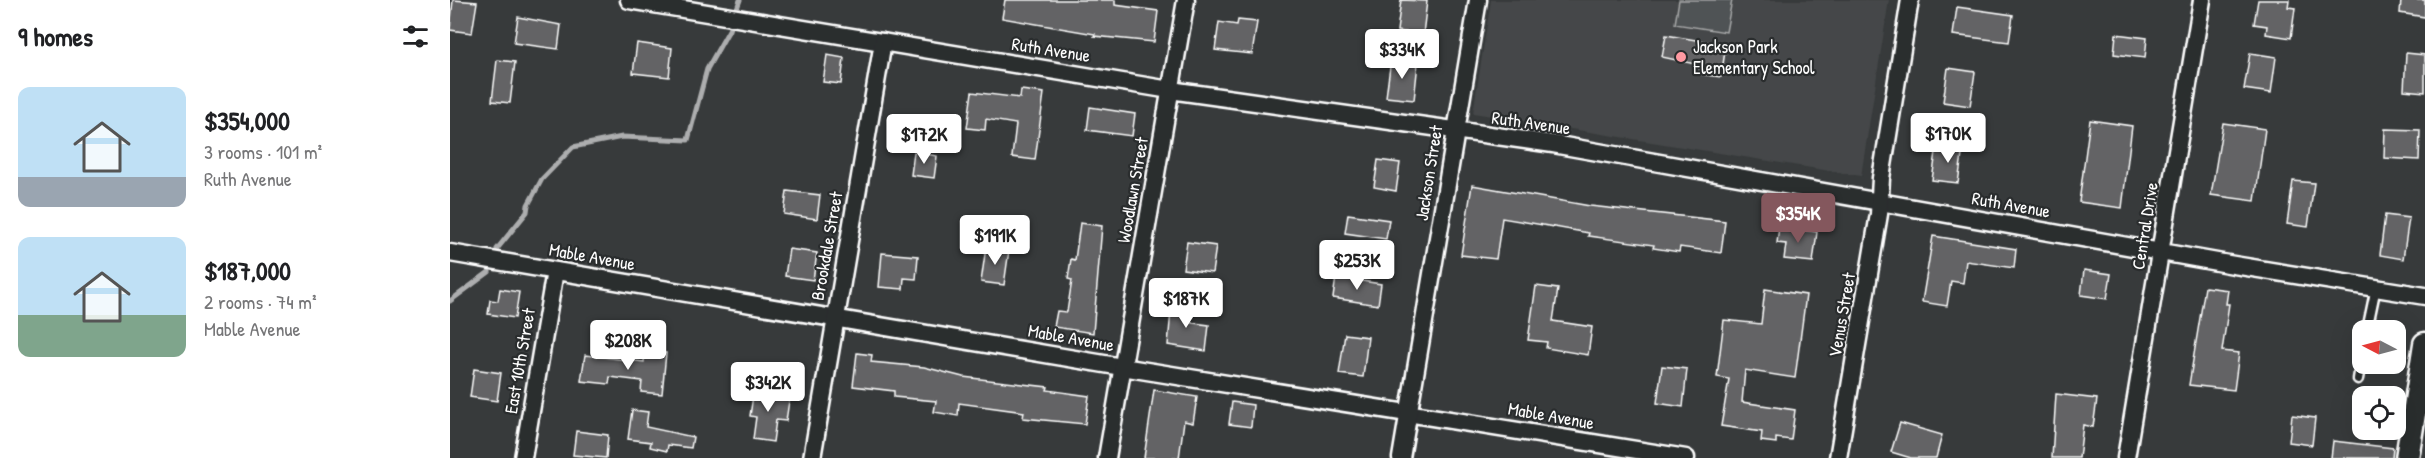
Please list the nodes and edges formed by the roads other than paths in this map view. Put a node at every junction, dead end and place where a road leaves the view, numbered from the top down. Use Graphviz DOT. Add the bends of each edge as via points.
graph roads {
  1 [pos="629,0"];
  2 [pos="1186,0"];
  3 [pos="1478,0"];
  4 [pos="1910,0"];
  5 [pos="2202,0"];
  6 [pos="670,3"];
  7 [pos="883,42"];
  8 [pos="1170,90"];
  9 [pos="1456,132"];
  10 [pos="1880,201"];
  11 [pos="2161,252"];
  12 [pos="450,253"];
  13 [pos="555,271"];
  14 [pos="2376,287"];
  15 [pos="2425,296"];
  16 [pos="835,318"];
  17 [pos="2369,320"];
  18 [pos="2425,344"];
  19 [pos="1122,367"];
  20 [pos="2359,374"];
  21 [pos="2358,379"];
  22 [pos="1409,412"];
  23 [pos="523,458"];
  24 [pos="812,458"];
  25 [pos="1107,458"];
  26 [pos="1401,458"];
  27 [pos="1686,458"];
  28 [pos="1838,458"];
  29 [pos="2126,458"];
  30 [pos="2407,458"];
  1 -- 6 [label="street, Ruth Avenue"];
  2 -- 8 [label="street, Woodlawn Street"];
  3 -- 9 [label="street, Jackson Street"];
  4 -- 10 [label="street, Venus Street"];
  5 -- 11 [label="street, Central Drive"];
  6 -- 7 [label="street, Ruth Avenue"];
  7 -- 8 [label="street, Ruth Avenue"];
  7 -- 16 [label="street, Brookdale Street"];
  8 -- 9 [label="street, Ruth Avenue"];
  8 -- 19 [label="street, Woodlawn Street"];
  9 -- 10 [label="street, Ruth Avenue" via="1552,144"];
  9 -- 22 [label="street, Jackson Street"];
  10 -- 11 [label="street, Ruth Avenue"];
  10 -- 28 [label="street, Venus Street"];
  11 -- 14 [label="street, Ruth Avenue"];
  11 -- 29 [label="street, Central Drive"];
  12 -- 13 [label="street, Mable Avenue"];
  13 -- 16 [label="street, Mable Avenue"];
  13 -- 23 [label="street, East 10th Street"];
  14 -- 15 [label="street, Ruth Avenue"];
  14 -- 17 [label="lane"];
  16 -- 19 [label="street, Mable Avenue"];
  16 -- 24 [label="street, Brookdale Street"];
  18 -- 30 [label="main road"];
  19 -- 22 [label="street, Mable Avenue"];
  19 -- 25 [label="street, Woodlawn Street"];
  20 -- 21 [label="lane"];
  22 -- 26 [label="street, Jackson Street"];
  22 -- 27 [label="street, Mable Avenue"];
}
